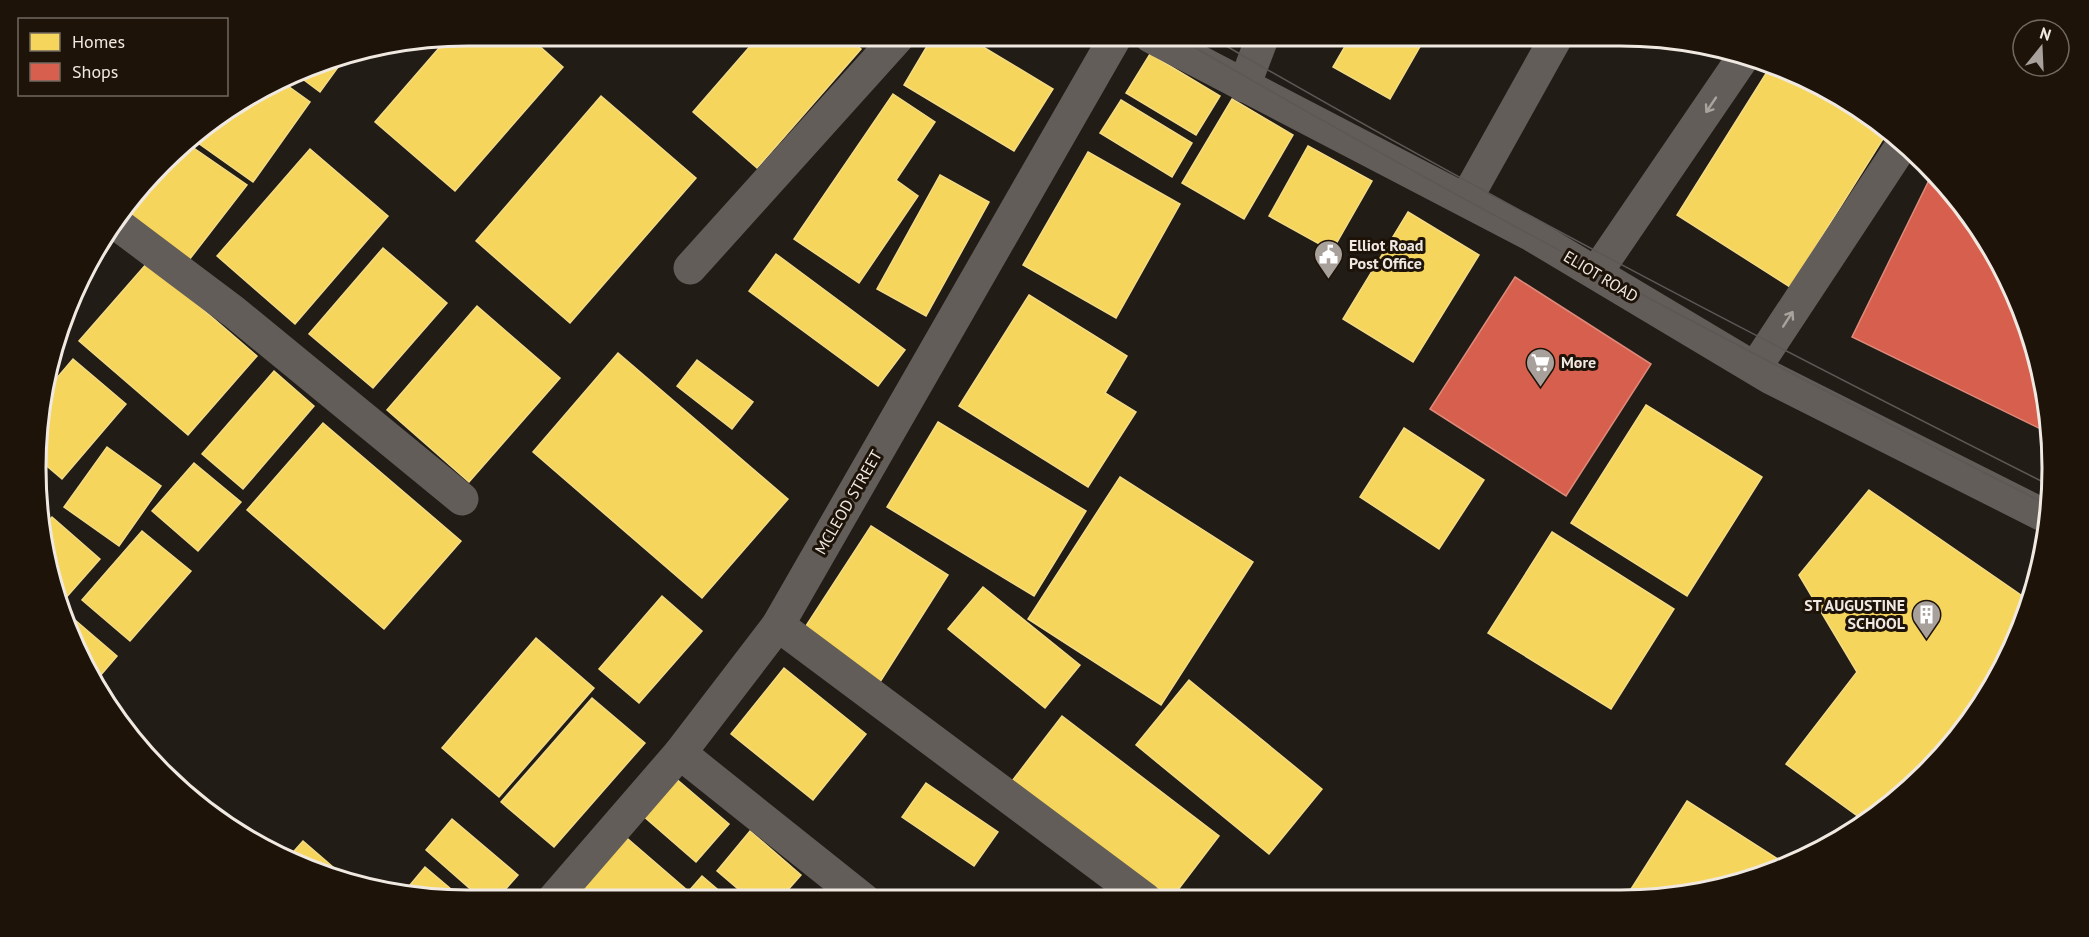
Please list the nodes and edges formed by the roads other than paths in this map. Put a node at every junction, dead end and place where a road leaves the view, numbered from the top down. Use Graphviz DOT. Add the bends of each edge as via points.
graph roads {
  1 [pos="889,46"];
  2 [pos="1110,46"];
  3 [pos="1169,46"];
  4 [pos="1259,46"];
  5 [pos="1551,46"];
  6 [pos="1739,64"];
  7 [pos="1244,86"];
  8 [pos="1898,151"];
  9 [pos="1466,199"];
  10 [pos="122,228"];
  11 [pos="690,268"];
  12 [pos="1596,273"];
  13 [pos="1755,368"];
  14 [pos="462,499"];
  15 [pos="2040,514"];
  16 [pos="778,625"];
  17 [pos="680,753"];
  18 [pos="562,890"];
  19 [pos="851,890"];
  20 [pos="1133,890"];
  1 -- 11 [label="street"];
  2 -- 16 [label="street, MCLEOD STREET"];
  3 -- 7 [label="street, ELIOT ROAD"];
  4 -- 7 [label="street"];
  5 -- 9 [label="street"];
  6 -- 12 [label="street, one-way"];
  7 -- 9 [label="street, ELIOT ROAD"];
  13 -- 8 [label="street, one-way"];
  9 -- 12 [label="street, ELIOT ROAD"];
  10 -- 14 [label="street" via="234,312"];
  12 -- 13 [label="street, ELIOT ROAD"];
  13 -- 15 [label="street, ELIOT ROAD"];
  16 -- 17 [label="street, MCLEOD STREET"];
  16 -- 20 [label="street"];
  17 -- 18 [label="street, MCLEOD STREET"];
  17 -- 19 [label="street"];
}
